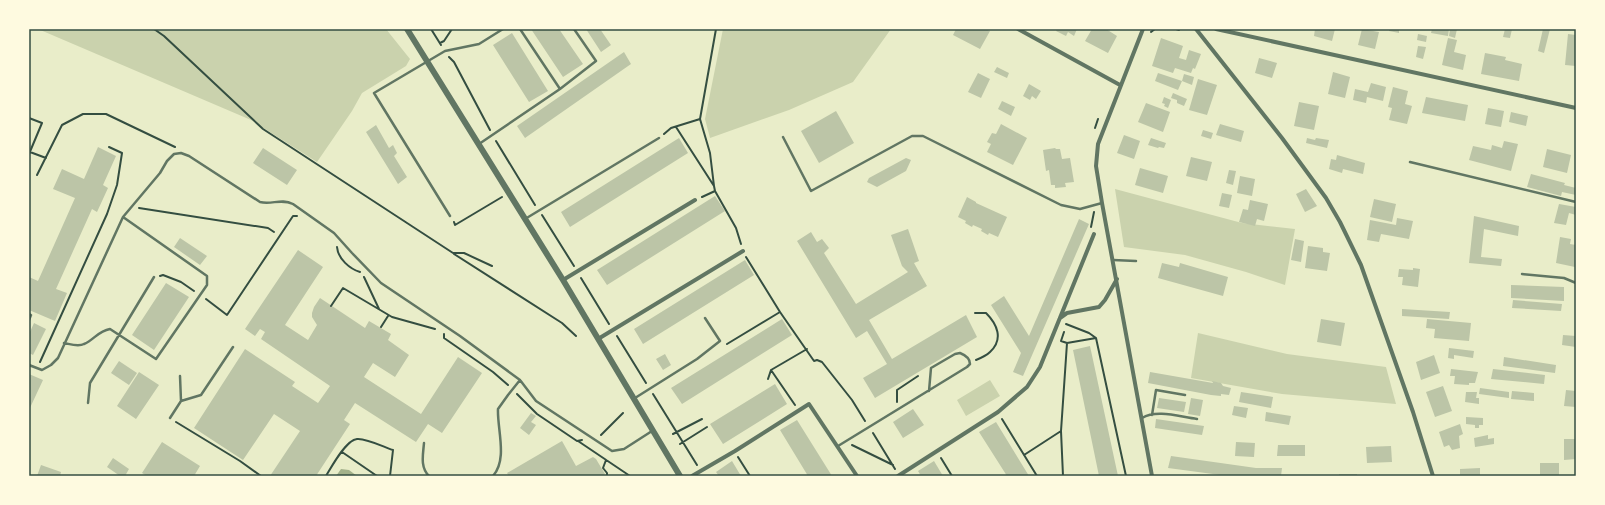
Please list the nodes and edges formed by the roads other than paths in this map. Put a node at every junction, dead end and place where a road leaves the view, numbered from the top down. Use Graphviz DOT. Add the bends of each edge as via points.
graph roads {
  1 [pos="407,29"];
  2 [pos="503,29"];
  3 [pos="520,29"];
  4 [pos="574,29"];
  5 [pos="1018,29"];
  6 [pos="1143,29"];
  7 [pos="1196,29"];
  8 [pos="1216,29"];
  9 [pos="426,61"];
  10 [pos="1120,85"];
  11 [pos="560,89"];
  12 [pos="1576,108"];
  13 [pos="783,137"];
  14 [pos="659,138"];
  15 [pos="478,145"];
  16 [pos="1410,162"];
  17 [pos="695,200"];
  18 [pos="1576,202"];
  19 [pos="1102,203"];
  20 [pos="450,216"];
  21 [pos="123,217"];
  22 [pos="525,219"];
  23 [pos="1094,234"];
  24 [pos="743,251"];
  25 [pos="1113,260"];
  26 [pos="1136,261"];
  27 [pos="1522,274"];
  28 [pos="154,277"];
  29 [pos="1117,279"];
  30 [pos="563,280"];
  31 [pos="1576,283"];
  32 [pos="29,314"];
  33 [pos="705,318"];
  34 [pos="1059,318"];
  35 [pos="29,320"];
  36 [pos="119,334"];
  37 [pos="598,339"];
  38 [pos="64,343"];
  39 [pos="233,347"];
  40 [pos="29,365"];
  41 [pos="180,376"];
  42 [pos="520,380"];
  43 [pos="929,391"];
  44 [pos="1185,395"];
  45 [pos="633,399"];
  46 [pos="181,401"];
  47 [pos="88,403"];
  48 [pos="1152,414"];
  49 [pos="170,418"];
  50 [pos="1142,418"];
  51 [pos="1197,419"];
  52 [pos="652,431"];
  53 [pos="424,443"];
  54 [pos="838,446"];
  55 [pos="497,474"];
  56 [pos="429,476"];
  57 [pos="494,476"];
  58 [pos="680,476"];
  59 [pos="692,476"];
  60 [pos="857,476"];
  61 [pos="899,476"];
  62 [pos="1152,476"];
  63 [pos="1433,476"];
  1 -- 9 [label="street"];
  2 -- 9 [label="lane" via="479,44 445,51"];
  3 -- 11 [label="lane"];
  4 -- 11 [label="lane" via="596,61"];
  5 -- 10 [label="street"];
  6 -- 10 [label="street"];
  7 -- 63 [label="street" via="1326,198 1350,240 1378,311"];
  8 -- 12 [label="street"];
  9 -- 15 [label="street"];
  9 -- 20 [label="lane" via="374,93"];
  10 -- 19 [label="street" via="1098,144 1096,166"];
  11 -- 15 [label="lane"];
  13 -- 19 [label="lane" via="811,191 912,136 922,136 1061,205 1080,209"];
  14 -- 22 [label="lane"];
  15 -- 22 [label="street"];
  16 -- 18 [label="lane"];
  17 -- 30 [label="street"];
  19 -- 25 [label="street"];
  21 -- 36 [label="lane" via="207,276 207,285 156,360"];
  21 -- 38 [label="lane"];
  21 -- 42 [label="lane" via="174,154 189,156 260,202 266,204 280,200 293,204 334,233 381,283"];
  22 -- 30 [label="street"];
  23 -- 34 [label="street"];
  24 -- 37 [label="street"];
  25 -- 26 [label="lane"];
  25 -- 29 [label="street"];
  27 -- 31 [label="lane" via="1564,278"];
  28 -- 36 [label="lane"];
  29 -- 34 [label="street" via="1098,308 1067,313"];
  29 -- 50 [label="street"];
  30 -- 37 [label="street"];
  32 -- 35 [label="lane"];
  33 -- 45 [label="lane" via="720,341 697,359"];
  34 -- 61 [label="street" via="1040,367 1027,387 998,412"];
  36 -- 38 [label="lane" via="110,329 103,330 84,344"];
  36 -- 47 [label="lane" via="90,383"];
  37 -- 45 [label="street"];
  38 -- 40 [label="lane" via="58,358 51,365 42,370"];
  39 -- 46 [label="lane" via="201,395"];
  41 -- 46 [label="lane"];
  42 -- 52 [label="lane" via="536,401 612,451 624,449"];
  42 -- 55 [label="lane" via="498,410 501,441"];
  43 -- 43 [label="lane" via="970,364 966,356 955,354 931,368"];
  43 -- 54 [label="lane"];
  44 -- 48 [label="lane" via="1156,390"];
  45 -- 52 [label="street"];
  46 -- 49 [label="lane"];
  48 -- 50 [label="lane"];
  48 -- 51 [label="lane"];
  50 -- 62 [label="street"];
  52 -- 58 [label="street"];
  53 -- 56 [label="lane" via="422,463 424,471"];
  54 -- 59 [label="street" via="809,404"];
  54 -- 60 [label="street"];
  55 -- 57 [label="lane"];
}
